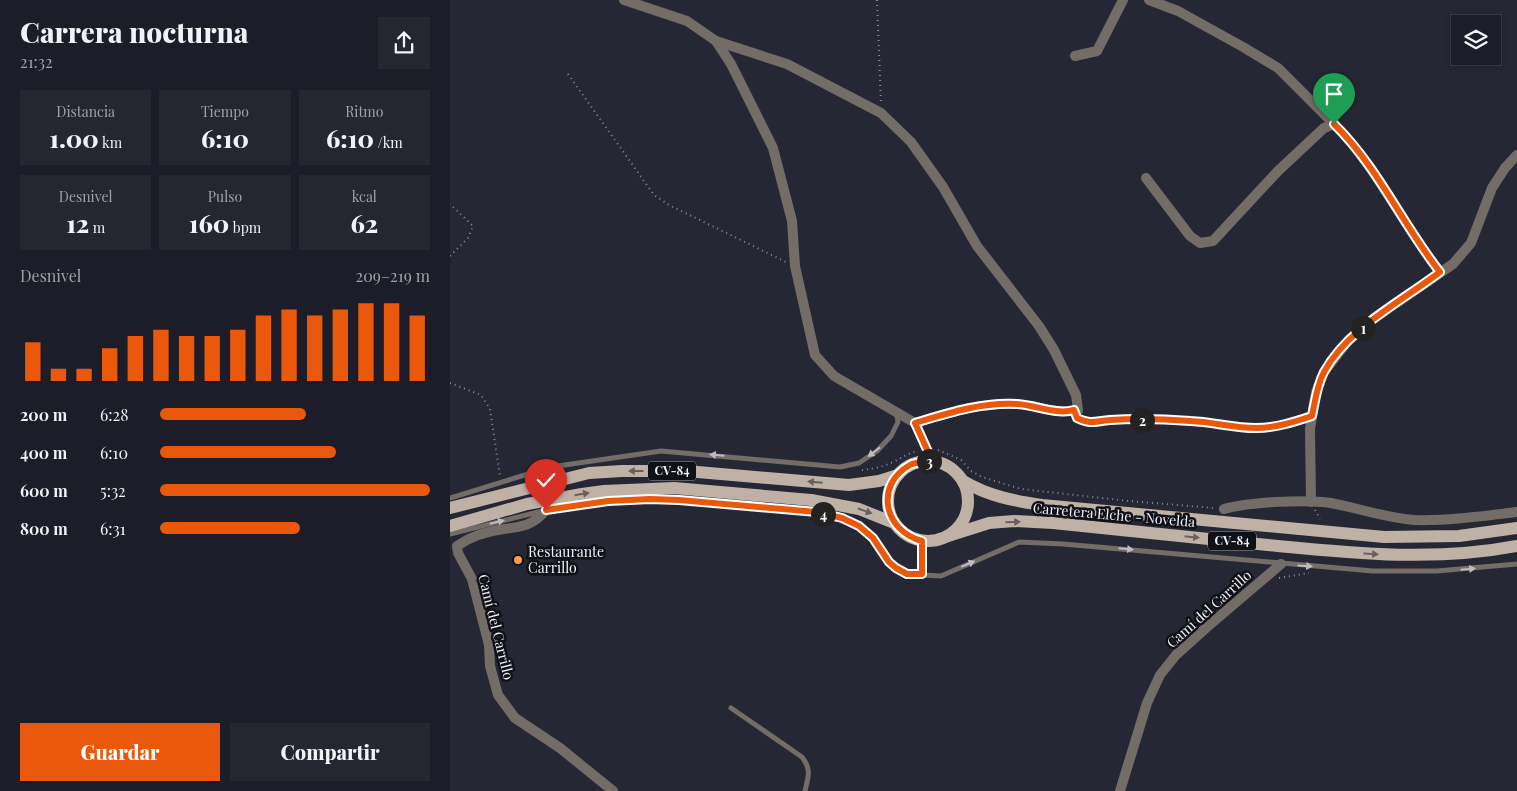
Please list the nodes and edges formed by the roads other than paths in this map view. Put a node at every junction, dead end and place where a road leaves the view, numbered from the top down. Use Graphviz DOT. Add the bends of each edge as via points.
graph roads {
  1 [pos="624,0"];
  2 [pos="1123,0"];
  3 [pos="1150,0"];
  4 [pos="716,40"];
  5 [pos="1075,56"];
  6 [pos="1334,124"];
  7 [pos="1517,155"];
  8 [pos="1146,178"];
  9 [pos="1440,272"];
  10 [pos="896,412"];
  11 [pos="915,423"];
  12 [pos="929,461"];
  13 [pos="898,475"];
  14 [pos="963,481"];
  15 [pos="450,498"];
  16 [pos="1311,502"];
  17 [pos="450,508"];
  18 [pos="1224,509"];
  19 [pos="546,510"];
  20 [pos="1517,512"];
  21 [pos="894,523"];
  22 [pos="450,526"];
  23 [pos="1517,528"];
  24 [pos="450,534"];
  25 [pos="948,536"];
  26 [pos="922,541"];
  27 [pos="1517,546"];
  28 [pos="1281,564"];
  29 [pos="1517,564"];
  30 [pos="922,574"];
  31 [pos="731,708"];
  32 [pos="612,791"];
  33 [pos="804,791"];
  34 [pos="1120,791"];
  1 -- 4 [label="street" via="687,21"];
  2 -- 5 [label="street" via="1097,51"];
  3 -- 6 [label="street" via="1178,11 1278,68"];
  4 -- 10 [label="street" via="773,148 792,221 795,266 815,355 834,376"];
  4 -- 11 [label="street" via="787,64 881,113 911,142 943,186 977,246 1054,350 1076,395 1078,410 1066,412 1019,404 988,404"];
  6 -- 8 [label="street" via="1324,128 1285,165 1213,241 1200,243 1190,236"];
  6 -- 9 [label="street" via="1370,168"];
  7 -- 9 [label="street" via="1492,188 1471,243 1453,264"];
  9 -- 16 [label="street" via="1374,318 1347,342 1324,372 1312,416"];
  10 -- 11 [label="street"];
  10 -- 15 [label="lane, one-way" via="898,422 891,436 877,451 859,463 840,467 661,451 551,467"];
  11 -- 12 [label="street"];
  12 -- 13 [label="main road, CV-84" via="912,464"];
  12 -- 14 [label="main road, CV-84" via="950,468"];
  13 -- 17 [label="main road, CV-84, one-way" via="849,485 686,471 589,473"];
  13 -- 21 [label="main road" via="890,488 888,508"];
  14 -- 23 [label="main road, Carretera Elche - Novelda / CV-84" via="982,492 1042,505 1384,537 1459,536"];
  14 -- 25 [label="main road" via="968,497 966,514"];
  16 -- 18 [label="street" via="1250,504"];
  16 -- 20 [label="street" via="1413,520"];
  24 -- 19 [label="lane, one-way"];
  19 -- 30 [label="lane" via="650,499 817,512 859,526 873,538 896,568 907,574"];
  19 -- 32 [label="street, Camí del Carrillo" via="532,524 468,539 457,546 458,553 472,579 498,695 515,718 560,748"];
  22 -- 21 [label="main road, CV-84, one-way" via="527,504 582,494 674,488 811,500 859,509"];
  21 -- 26 [label="main road, CV-84" via="903,533"];
  25 -- 26 [label="main road, CV-84"];
  25 -- 27 [label="main road, Carretera Elche - Novelda / CV-84, one-way" via="989,523 1014,521 1387,555 1474,552"];
  26 -- 30 [label="lane"];
  28 -- 29 [label="lane, one-way" via="1437,572"];
  30 -- 28 [label="lane, one-way" via="941,576 1019,542"];
  28 -- 34 [label="street, Camí del Carrillo" via="1176,655 1160,675 1147,703"];
  31 -- 33 [label="lane" via="802,757 809,770"];
}
